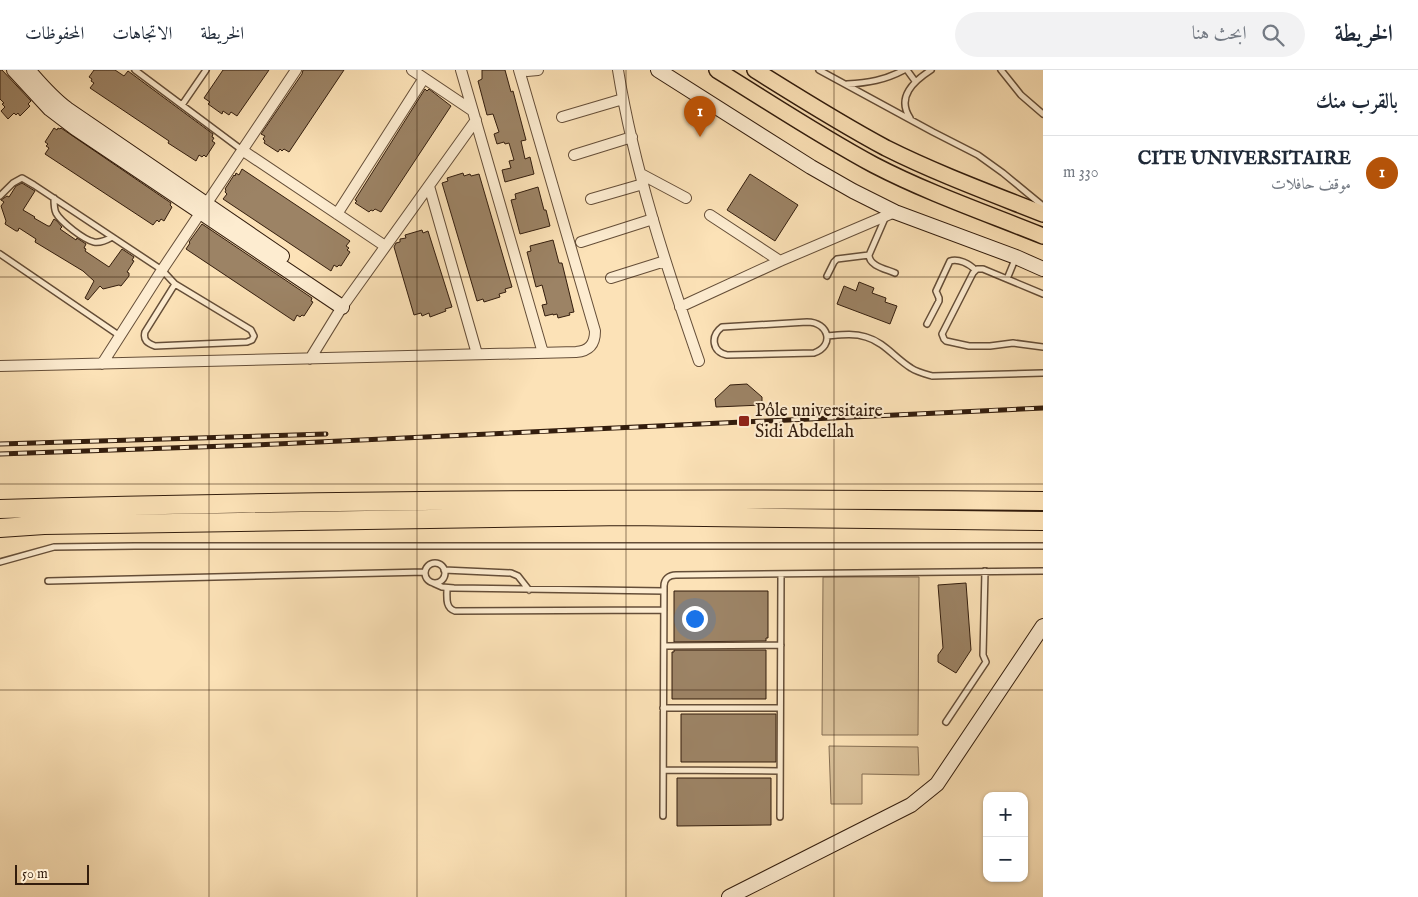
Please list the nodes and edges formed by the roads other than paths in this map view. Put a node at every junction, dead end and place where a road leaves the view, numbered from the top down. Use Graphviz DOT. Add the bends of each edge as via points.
graph roads {
  1 [pos="14,70"];
  2 [pos="28,70"];
  3 [pos="135,70"];
  4 [pos="206,70"];
  5 [pos="296,70"];
  6 [pos="412,70"];
  7 [pos="461,70"];
  8 [pos="538,70"];
  9 [pos="618,70"];
  10 [pos="658,70"];
  11 [pos="717,70"];
  12 [pos="755,70"];
  13 [pos="819,70"];
  14 [pos="905,70"];
  15 [pos="931,70"];
  16 [pos="1001,70"];
  17 [pos="523,71"];
  18 [pos="769,75"];
  19 [pos="424,78"];
  20 [pos="915,81"];
  21 [pos="846,84"];
  22 [pos="623,99"];
  23 [pos="182,105"];
  24 [pos="1043,114"];
  25 [pos="474,115"];
  26 [pos="562,117"];
  27 [pos="912,121"];
  28 [pos="632,137"];
  29 [pos="242,150"];
  30 [pos="574,155"];
  31 [pos="642,179"];
  32 [pos="429,186"];
  33 [pos="0,196"];
  34 [pos="54,198"];
  35 [pos="591,198"];
  36 [pos="686,198"];
  37 [pos="1043,206"];
  38 [pos="204,208"];
  39 [pos="337,214"];
  40 [pos="891,214"];
  41 [pos="1043,214"];
  42 [pos="710,215"];
  43 [pos="653,220"];
  44 [pos="1043,236"];
  45 [pos="112,237"];
  46 [pos="581,242"];
  47 [pos="385,246"];
  48 [pos="0,254"];
  49 [pos="869,255"];
  50 [pos="1016,257"];
  51 [pos="665,260"];
  52 [pos="780,261"];
  53 [pos="1043,269"];
  54 [pos="162,270"];
  55 [pos="974,270"];
  56 [pos="895,273"];
  57 [pos="827,276"];
  58 [pos="611,278"];
  59 [pos="1007,279"];
  60 [pos="175,284"];
  61 [pos="1043,294"];
  62 [pos="344,303"];
  63 [pos="680,307"];
  64 [pos="927,324"];
  65 [pos="120,336"];
  66 [pos="827,336"];
  67 [pos="1043,346"];
  68 [pos="543,353"];
  69 [pos="477,354"];
  70 [pos="310,359"];
  71 [pos="699,361"];
  72 [pos="102,364"];
  73 [pos="0,366"];
  74 [pos="1043,373"];
  75 [pos="1043,501"];
  76 [pos="0,510"];
  77 [pos="1043,521"];
  78 [pos="0,528"];
  79 [pos="1043,546"];
  80 [pos="0,562"];
  81 [pos="444,570"];
  82 [pos="1043,571"];
  83 [pos="425,572"];
  84 [pos="985,572"];
  85 [pos="781,574"];
  86 [pos="48,581"];
  87 [pos="433,583"];
  88 [pos="447,588"];
  89 [pos="529,590"];
  90 [pos="664,591"];
  91 [pos="664,610"];
  92 [pos="1043,626"];
  93 [pos="781,645"];
  94 [pos="664,646"];
  95 [pos="664,708"];
  96 [pos="780,708"];
  97 [pos="946,722"];
  98 [pos="664,770"];
  99 [pos="780,771"];
  100 [pos="664,816"];
  101 [pos="780,817"];
  102 [pos="729,897"];
  1 -- 38 [label="street" via="60,117"];
  2 -- 38 [label="street" via="67,109"];
  3 -- 23 [label="lane"];
  4 -- 23 [label="lane"];
  5 -- 29 [label="street"];
  6 -- 19 [label="street"];
  7 -- 25 [label="street"];
  8 -- 17 [label="street"];
  9 -- 22 [label="street"];
  10 -- 40 [label="street"];
  11 -- 44 [label="main road" via="875,165 937,194"];
  12 -- 18 [label="main road"];
  13 -- 21 [label="lane"];
  14 -- 20 [label="lane"];
  14 -- 21 [label="lane" via="877,81"];
  15 -- 20 [label="lane"];
  16 -- 24 [label="lane" via="1021,95"];
  17 -- 68 [label="street" via="595,331 593,344 583,352"];
  18 -- 41 [label="main road" via="828,116 887,148"];
  19 -- 25 [label="street"];
  19 -- 39 [label="street"];
  20 -- 27 [label="lane" via="906,101"];
  21 -- 27 [label="lane"];
  22 -- 26 [label="street"];
  22 -- 28 [label="street"];
  23 -- 29 [label="lane"];
  25 -- 32 [label="street"];
  25 -- 68 [label="street"];
  27 -- 37 [label="lane" via="988,162"];
  28 -- 30 [label="street"];
  28 -- 31 [label="street"];
  29 -- 38 [label="street"];
  29 -- 39 [label="street"];
  31 -- 35 [label="street"];
  31 -- 36 [label="street"];
  31 -- 43 [label="street"];
  32 -- 47 [label="street"];
  32 -- 69 [label="street"];
  33 -- 34 [label="lane" via="22,178"];
  34 -- 45 [label="lane"];
  34 -- 45 [label="lane" via="60,220 88,239 100,242"];
  38 -- 54 [label="street"];
  38 -- 62 [label="street"];
  39 -- 47 [label="street"];
  40 -- 49 [label="lane"];
  40 -- 50 [label="street"];
  40 -- 52 [label="street"];
  42 -- 52 [label="street"];
  43 -- 46 [label="street"];
  43 -- 51 [label="street"];
  45 -- 54 [label="lane"];
  47 -- 62 [label="street"];
  48 -- 65 [label="lane"];
  49 -- 56 [label="lane" via="872,263"];
  49 -- 57 [label="lane" via="837,259"];
  50 -- 53 [label="street"];
  50 -- 59 [label="lane"];
  51 -- 58 [label="street"];
  51 -- 63 [label="street"];
  52 -- 63 [label="street"];
  54 -- 60 [label="lane"];
  54 -- 65 [label="street"];
  55 -- 59 [label="lane" via="983,269"];
  55 -- 64 [label="lane" via="970,265 950,260 936,291 939,302"];
  55 -- 67 [label="lane" via="942,332 944,339 969,346"];
  59 -- 61 [label="lane"];
  60 -- 60 [label="lane" via="145,332 144,337 149,344 252,340 251,330"];
  62 -- 70 [label="street"];
  63 -- 71 [label="street"];
  65 -- 72 [label="street"];
  66 -- 66 [label="lane" via="824,348 809,354 728,356 714,346 715,335 722,327 815,322 821,325"];
  66 -- 74 [label="lane" via="849,334 868,337 909,367 932,376"];
  68 -- 69 [label="street"];
  69 -- 70 [label="street"];
  70 -- 72 [label="street"];
  72 -- 73 [label="street"];
  75 -- 76 [label="highway" via="484,500"];
  77 -- 78 [label="highway" via="626,516"];
  79 -- 80 [label="lane" via="54,547"];
  81 -- 83 [label="lane" via="436,564"];
  81 -- 87 [label="lane" via="442,580"];
  81 -- 89 [label="lane" via="512,572"];
  82 -- 84 [label="lane"];
  83 -- 86 [label="lane"];
  83 -- 87 [label="lane"];
  84 -- 85 [label="lane"];
  84 -- 97 [label="lane" via="983,654 986,662"];
  85 -- 90 [label="lane" via="674,575 665,581"];
  85 -- 93 [label="lane"];
  87 -- 88 [label="lane"];
  88 -- 89 [label="lane"];
  88 -- 91 [label="lane" via="448,605 455,612"];
  89 -- 90 [label="lane"];
  90 -- 91 [label="lane"];
  91 -- 94 [label="lane"];
  92 -- 102 [label="street" via="937,784 911,804"];
  93 -- 94 [label="lane"];
  93 -- 96 [label="lane"];
  94 -- 95 [label="lane"];
  95 -- 96 [label="lane"];
  95 -- 98 [label="lane"];
  96 -- 99 [label="lane"];
  98 -- 99 [label="lane"];
  98 -- 100 [label="lane"];
  99 -- 101 [label="lane"];
}
